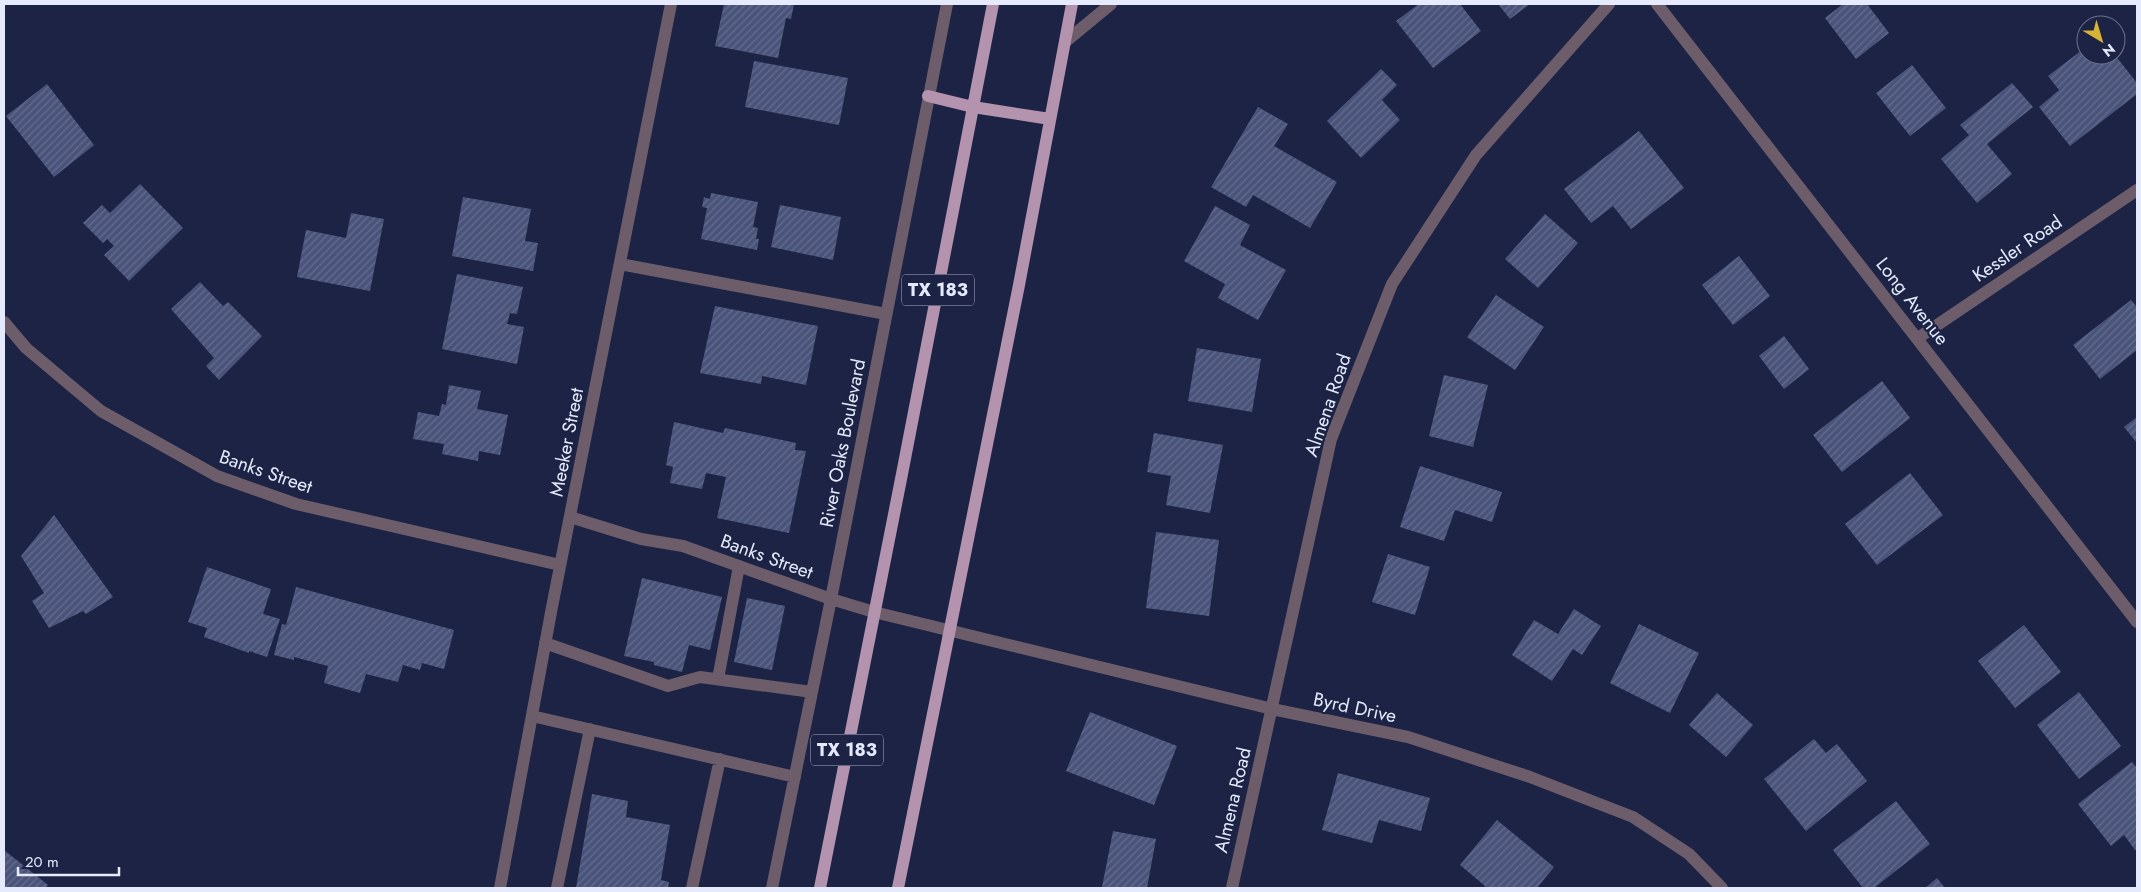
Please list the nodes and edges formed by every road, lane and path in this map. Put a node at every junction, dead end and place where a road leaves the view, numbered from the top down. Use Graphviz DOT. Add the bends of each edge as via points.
graph roads {
  1 [pos="671,4"];
  2 [pos="947,4"];
  3 [pos="992,4"];
  4 [pos="1072,4"];
  5 [pos="1111,4"];
  6 [pos="1609,4"];
  7 [pos="1657,4"];
  8 [pos="1065,42"];
  9 [pos="928,96"];
  10 [pos="973,106"];
  11 [pos="1050,119"];
  12 [pos="2137,190"];
  13 [pos="620,264"];
  14 [pos="886,314"];
  15 [pos="4,322"];
  16 [pos="1918,338"];
  17 [pos="570,517"];
  18 [pos="560,565"];
  19 [pos="739,566"];
  20 [pos="832,600"];
  21 [pos="874,612"];
  22 [pos="2137,622"];
  23 [pos="950,631"];
  24 [pos="545,643"];
  25 [pos="718,679"];
  26 [pos="812,692"];
  27 [pos="1272,708"];
  28 [pos="532,716"];
  29 [pos="590,729"];
  30 [pos="720,759"];
  31 [pos="795,777"];
  32 [pos="500,888"];
  33 [pos="557,888"];
  34 [pos="692,888"];
  35 [pos="772,888"];
  36 [pos="820,888"];
  37 [pos="898,888"];
  38 [pos="1232,888"];
  39 [pos="1722,888"];
  1 -- 13 [label="street, Meeker Street"];
  2 -- 9 [label="street, River Oaks Boulevard"];
  3 -- 10 [label="main road, TX 183"];
  4 -- 8 [label="main road"];
  5 -- 8 [label="street"];
  6 -- 27 [label="street, Almena Road" via="1476,155 1392,284 1331,439"];
  7 -- 16 [label="street, Long Avenue"];
  8 -- 11 [label="main road"];
  9 -- 10 [label="main road"];
  9 -- 14 [label="street, River Oaks Boulevard"];
  10 -- 11 [label="main road"];
  10 -- 21 [label="main road, TX 183"];
  11 -- 23 [label="main road"];
  12 -- 16 [label="street, Kessler Road"];
  13 -- 14 [label="street"];
  13 -- 17 [label="street, Meeker Street"];
  14 -- 20 [label="street, River Oaks Boulevard"];
  15 -- 18 [label="street, Banks Street" via="26,348 101,411 218,476 296,504"];
  16 -- 22 [label="street, Long Avenue"];
  17 -- 18 [label="street, Meeker Street"];
  17 -- 19 [label="street, Banks Street" via="641,539 683,546"];
  18 -- 24 [label="street, Meeker Street"];
  19 -- 20 [label="street, Banks Street"];
  19 -- 25 [label="street"];
  20 -- 21 [label="street, Banks Street"];
  20 -- 26 [label="street, River Oaks Boulevard"];
  21 -- 23 [label="street, Banks Street"];
  21 -- 36 [label="main road, TX 183"];
  23 -- 27 [label="street, Byrd Drive"];
  23 -- 37 [label="main road"];
  24 -- 25 [label="street" via="668,686 700,677"];
  24 -- 28 [label="street, Meeker Street"];
  25 -- 26 [label="street"];
  26 -- 31 [label="street, River Oaks Boulevard"];
  27 -- 38 [label="street, Almena Road"];
  27 -- 39 [label="street, Byrd Drive" via="1408,738 1530,777 1633,817 1689,854"];
  28 -- 29 [label="street"];
  28 -- 32 [label="street, Meeker Street"];
  29 -- 30 [label="street"];
  29 -- 33 [label="street"];
  30 -- 31 [label="street"];
  30 -- 34 [label="street"];
  31 -- 35 [label="street, River Oaks Boulevard"];
}
